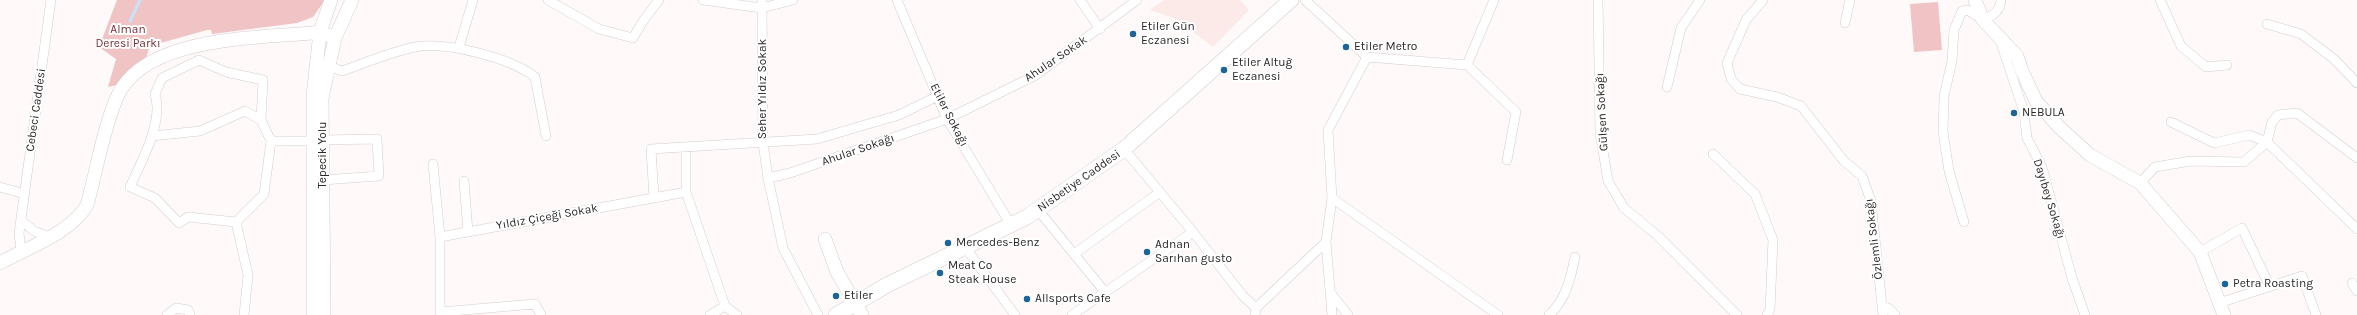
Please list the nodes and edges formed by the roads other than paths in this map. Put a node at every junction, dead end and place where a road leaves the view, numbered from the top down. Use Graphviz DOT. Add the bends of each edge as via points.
graph roads {
  1 [pos="51,0"];
  2 [pos="332,0"];
  3 [pos="352,0"];
  4 [pos="473,0"];
  5 [pos="548,0"];
  6 [pos="659,0"];
  7 [pos="704,0"];
  8 [pos="793,0"];
  9 [pos="897,0"];
  10 [pos="1080,0"];
  11 [pos="1137,0"];
  12 [pos="1291,0"];
  13 [pos="1305,0"];
  14 [pos="1494,0"];
  15 [pos="1598,0"];
  16 [pos="1700,0"];
  17 [pos="1762,0"];
  18 [pos="1850,0"];
  19 [pos="1975,0"];
  20 [pos="2001,0"];
  21 [pos="2160,0"];
  22 [pos="762,4"];
  23 [pos="324,16"];
  24 [pos="1983,20"];
  25 [pos="342,21"];
  26 [pos="1845,23"];
  27 [pos="2267,24"];
  28 [pos="1100,28"];
  29 [pos="320,32"];
  30 [pos="335,38"];
  31 [pos="1999,39"];
  32 [pos="459,47"];
  33 [pos="1367,57"];
  34 [pos="1467,65"];
  35 [pos="2227,65"];
  36 [pos="329,66"];
  37 [pos="2357,83"];
  38 [pos="1667,87"];
  39 [pos="938,96"];
  40 [pos="948,119"];
  41 [pos="261,120"];
  42 [pos="2171,122"];
  43 [pos="152,136"];
  44 [pos="546,136"];
  45 [pos="271,141"];
  46 [pos="318,141"];
  47 [pos="2267,142"];
  48 [pos="763,143"];
  49 [pos="686,147"];
  50 [pos="1124,149"];
  51 [pos="1713,154"];
  52 [pos="2357,158"];
  53 [pos="1507,160"];
  54 [pos="433,164"];
  55 [pos="768,178"];
  56 [pos="323,180"];
  57 [pos="464,181"];
  58 [pos="2140,183"];
  59 [pos="0,187"];
  60 [pos="686,192"];
  61 [pos="1160,192"];
  62 [pos="25,194"];
  63 [pos="654,197"];
  64 [pos="1332,198"];
  65 [pos="1038,210"];
  66 [pos="22,221"];
  67 [pos="236,222"];
  68 [pos="1964,222"];
  69 [pos="1010,225"];
  70 [pos="2357,229"];
  71 [pos="468,232"];
  72 [pos="1193,232"];
  73 [pos="49,236"];
  74 [pos="440,237"];
  75 [pos="825,239"];
  76 [pos="1326,242"];
  77 [pos="965,247"];
  78 [pos="21,251"];
  79 [pos="2200,252"];
  80 [pos="1074,254"];
  81 [pos="1575,257"];
  82 [pos="0,263"];
  83 [pos="2352,283"];
  84 [pos="2269,285"];
  85 [pos="2357,291"];
  86 [pos="1105,292"];
  87 [pos="1330,292"];
  88 [pos="725,306"];
  89 [pos="2222,309"];
  90 [pos="858,310"];
  91 [pos="1256,311"];
  92 [pos="1882,311"];
  93 [pos="440,314"];
  94 [pos="1493,314"];
  95 [pos="167,315"];
  96 [pos="190,315"];
  97 [pos="244,315"];
  98 [pos="313,315"];
  99 [pos="324,315"];
  100 [pos="540,315"];
  101 [pos="710,315"];
  102 [pos="737,315"];
  103 [pos="818,315"];
  104 [pos="836,315"];
  105 [pos="1015,315"];
  106 [pos="1072,315"];
  107 [pos="1332,315"];
  108 [pos="1348,315"];
  109 [pos="1549,315"];
  110 [pos="1737,315"];
  111 [pos="1767,315"];
  112 [pos="1895,315"];
  113 [pos="2085,315"];
  114 [pos="2316,315"];
  1 -- 62 [label="street, Cebeci Caddesi"];
  2 -- 23 [label="street, Tepecik Yolu"];
  3 -- 25 [label="street, Tepecik Yolu"];
  4 -- 32 [label="street"];
  5 -- 6 [label="street" via="599,29 633,38 642,21"];
  7 -- 22 [label="street"];
  8 -- 22 [label="street"];
  9 -- 39 [label="street, Etiler Sokağı"];
  10 -- 28 [label="street"];
  11 -- 28 [label="street, Ahular Sokak"];
  12 -- 50 [label="main road, Nisbetiye Caddesi"];
  13 -- 33 [label="street"];
  14 -- 34 [label="street"];
  15 -- 110 [label="street, Gülşen Sokağı" via="1600,133 1608,181 1624,208 1658,236"];
  16 -- 38 [label="street" via="1681,28"];
  17 -- 92 [label="street, Özlemli Sokağı" via="1746,20 1727,63 1731,79 1740,89 1777,97 1801,106 1844,161 1862,176 1871,201"];
  18 -- 26 [label="street"];
  19 -- 24 [label="street"];
  20 -- 24 [label="street" via="2001,8 1996,14"];
  21 -- 35 [label="street" via="2181,46 2206,67"];
  22 -- 48 [label="street, Seher Yıldız Sokak"];
  23 -- 25 [label="street"];
  23 -- 29 [label="street, Tepecik Yolu"];
  24 -- 31 [label="street"];
  24 -- 68 [label="street" via="1968,10 1962,11 1954,30 1952,61 1944,96 1943,132 1949,171"];
  25 -- 30 [label="street, Tepecik Yolu"];
  27 -- 37 [label="street" via="2301,34 2334,59"];
  28 -- 40 [label="street, Ahular Sokak" via="1036,75"];
  29 -- 30 [label="street"];
  29 -- 46 [label="street, Tepecik Yolu" via="313,96"];
  29 -- 73 [label="street" via="203,43 161,58 133,76 117,97 87,205 74,221"];
  30 -- 36 [label="street, Tepecik Yolu"];
  31 -- 58 [label="street" via="2013,49 2036,101 2059,127 2090,155"];
  31 -- 113 [label="street, Dayıbey Sokağı" via="2024,112 2027,138 2042,167 2072,278"];
  32 -- 36 [label="street" via="416,47 342,71"];
  32 -- 44 [label="street" via="514,64 535,77"];
  33 -- 34 [label="street"];
  33 -- 64 [label="street" via="1328,130"];
  34 -- 53 [label="street" via="1516,112"];
  36 -- 46 [label="street, Tepecik Yolu" via="322,98"];
  39 -- 40 [label="street, Etiler Sokağı"];
  39 -- 48 [label="street, Ahular Sokağı" via="899,115 817,139"];
  40 -- 55 [label="street, Ahular Sokağı" via="790,173"];
  40 -- 69 [label="street, Etiler Sokağı"];
  41 -- 43 [label="street" via="245,111 200,132"];
  41 -- 43 [label="street" via="263,80 226,72 199,60 162,78 154,94 158,103"];
  41 -- 45 [label="street"];
  42 -- 47 [label="street" via="2214,143 2249,135"];
  43 -- 67 [label="street" via="130,187 155,198 179,223 188,217"];
  45 -- 46 [label="street"];
  45 -- 67 [label="street" via="264,194"];
  46 -- 56 [label="street, Tepecik Yolu"];
  46 -- 56 [label="street" via="377,139 379,176"];
  46 -- 98 [label="street, Tepecik Yolu"];
  47 -- 52 [label="street" via="2272,122 2278,115 2297,113"];
  47 -- 58 [label="street" via="2244,162 2191,161 2155,167"];
  47 -- 70 [label="street"];
  48 -- 49 [label="street, Ahular Sokağı"];
  48 -- 55 [label="street, Seher Yıldız Sokak"];
  49 -- 60 [label="street"];
  49 -- 63 [label="street, Ahular Sokağı" via="651,149"];
  50 -- 61 [label="street"];
  50 -- 65 [label="main road, Nisbetiye Caddesi"];
  51 -- 111 [label="street" via="1755,194 1773,240 1770,310"];
  54 -- 74 [label="street"];
  55 -- 103 [label="street, Seher Yıldız Sokak" via="783,248"];
  56 -- 99 [label="street, Tepecik Yolu"];
  57 -- 71 [label="street"];
  58 -- 79 [label="street"];
  59 -- 62 [label="street"];
  60 -- 63 [label="street, Yıldız Çiçeği Sokak"];
  60 -- 88 [label="street"];
  61 -- 72 [label="street"];
  61 -- 80 [label="street"];
  62 -- 66 [label="street, Cebeci Caddesi"];
  63 -- 71 [label="street, Yıldız Çiçeği Sokak"];
  64 -- 76 [label="street"];
  64 -- 94 [label="street"];
  65 -- 69 [label="main road, Nisbetiye Caddesi"];
  65 -- 80 [label="street"];
  66 -- 73 [label="street" via="34,231"];
  66 -- 78 [label="street, Cebeci Caddesi" via="19,233"];
  67 -- 97 [label="street" via="248,275"];
  69 -- 77 [label="main road, Nisbetiye Caddesi"];
  71 -- 74 [label="street, Yıldız Çiçeği Sokak"];
  72 -- 86 [label="street"];
  72 -- 91 [label="street"];
  73 -- 78 [label="street"];
  74 -- 93 [label="street"];
  75 -- 90 [label="street" via="837,272"];
  76 -- 87 [label="street"];
  76 -- 91 [label="street"];
  77 -- 90 [label="main road, Nisbetiye Caddesi" via="887,285"];
  77 -- 105 [label="street"];
  78 -- 82 [label="street"];
  79 -- 84 [label="street" via="2242,228"];
  79 -- 89 [label="street"];
  80 -- 86 [label="street"];
  81 -- 109 [label="street" via="1573,272 1559,306"];
  83 -- 85 [label="street"];
  84 -- 89 [label="street"];
  84 -- 114 [label="street" via="2302,276"];
  86 -- 106 [label="street"];
  87 -- 107 [label="street"];
  87 -- 108 [label="street"];
  88 -- 101 [label="street"];
  88 -- 102 [label="street"];
  90 -- 104 [label="main road, Nisbetiye Caddesi"];
  92 -- 112 [label="street, Özlemli Sokağı" via="1888,308"];
  93 -- 100 [label="street" via="536,304"];
  95 -- 96 [label="street" via="176,308 188,310"];
}
